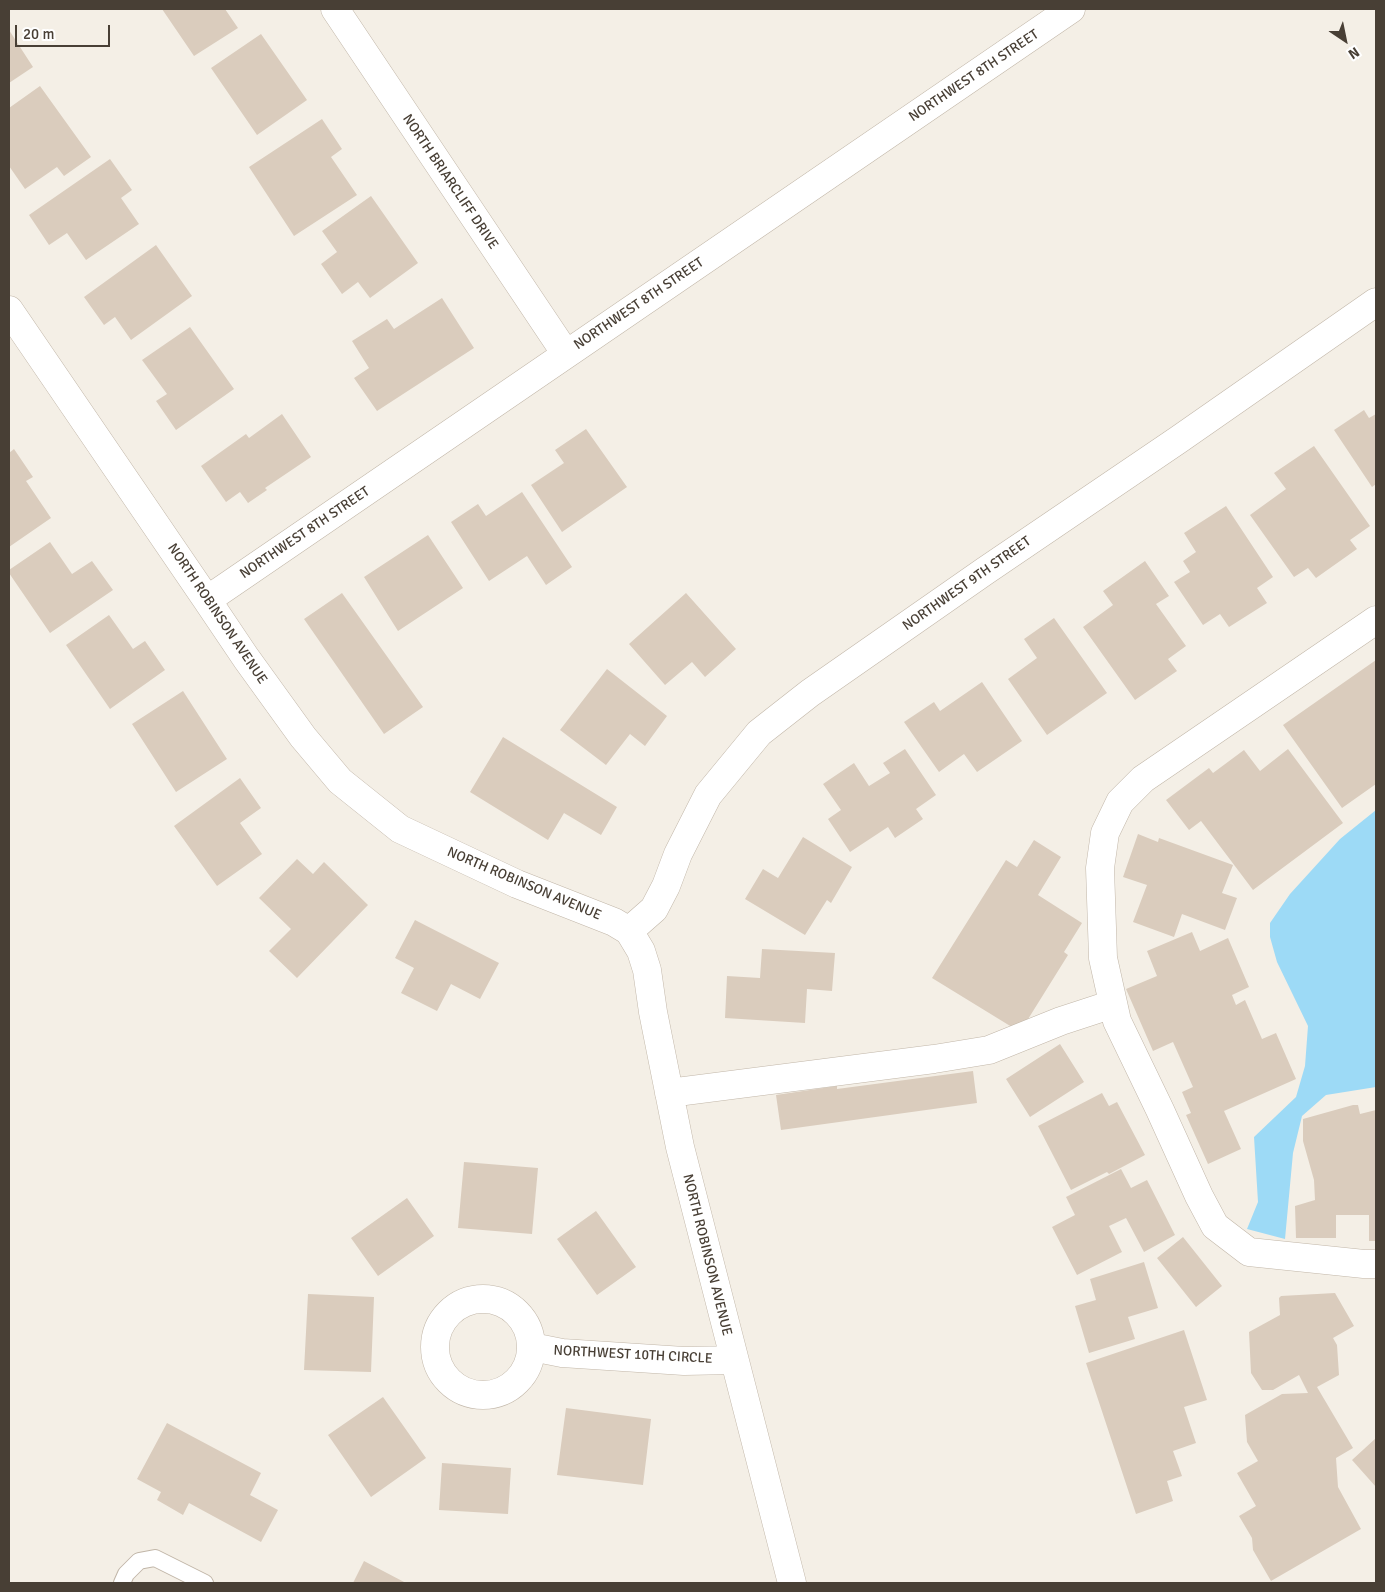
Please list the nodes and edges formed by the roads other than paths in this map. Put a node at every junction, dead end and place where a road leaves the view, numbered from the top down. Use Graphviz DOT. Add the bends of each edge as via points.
graph roads {
  1 [pos="335,9"];
  2 [pos="1072,9"];
  3 [pos="1376,302"];
  4 [pos="9,310"];
  5 [pos="566,354"];
  6 [pos="208,600"];
  7 [pos="1376,620"];
  8 [pos="629,930"];
  9 [pos="1113,1004"];
  10 [pos="669,1093"];
  11 [pos="1376,1264"];
  12 [pos="532,1347"];
  13 [pos="734,1360"];
  14 [pos="122,1583"];
  15 [pos="205,1583"];
  16 [pos="792,1583"];
  1 -- 5 [label="street, NORTH BRIARCLIFF DRIVE"];
  2 -- 5 [label="street, NORTHWEST 8TH STREET"];
  3 -- 8 [label="street, NORTHWEST 9TH STREET" via="977,576 810,693 759,733 708,795 654,909"];
  4 -- 6 [label="street, NORTH ROBINSON AVENUE"];
  5 -- 6 [label="street, NORTHWEST 8TH STREET"];
  6 -- 8 [label="street, NORTH ROBINSON AVENUE" via="303,737 340,781 362,801 400,829 517,884"];
  7 -- 9 [label="street" via="1143,779 1120,802 1105,832 1100,868 1103,958"];
  8 -- 10 [label="street, NORTH ROBINSON AVENUE" via="647,970"];
  9 -- 10 [label="street" via="989,1050"];
  9 -- 11 [label="street" via="1117,1021 1215,1226 1249,1252"];
  10 -- 13 [label="street, NORTH ROBINSON AVENUE"];
  12 -- 13 [label="street, NORTHWEST 10TH CIRCLE" via="562,1353"];
  13 -- 16 [label="street, NORTH ROBINSON AVENUE"];
  14 -- 15 [label="lane" via="139,1561 155,1558"];
}
